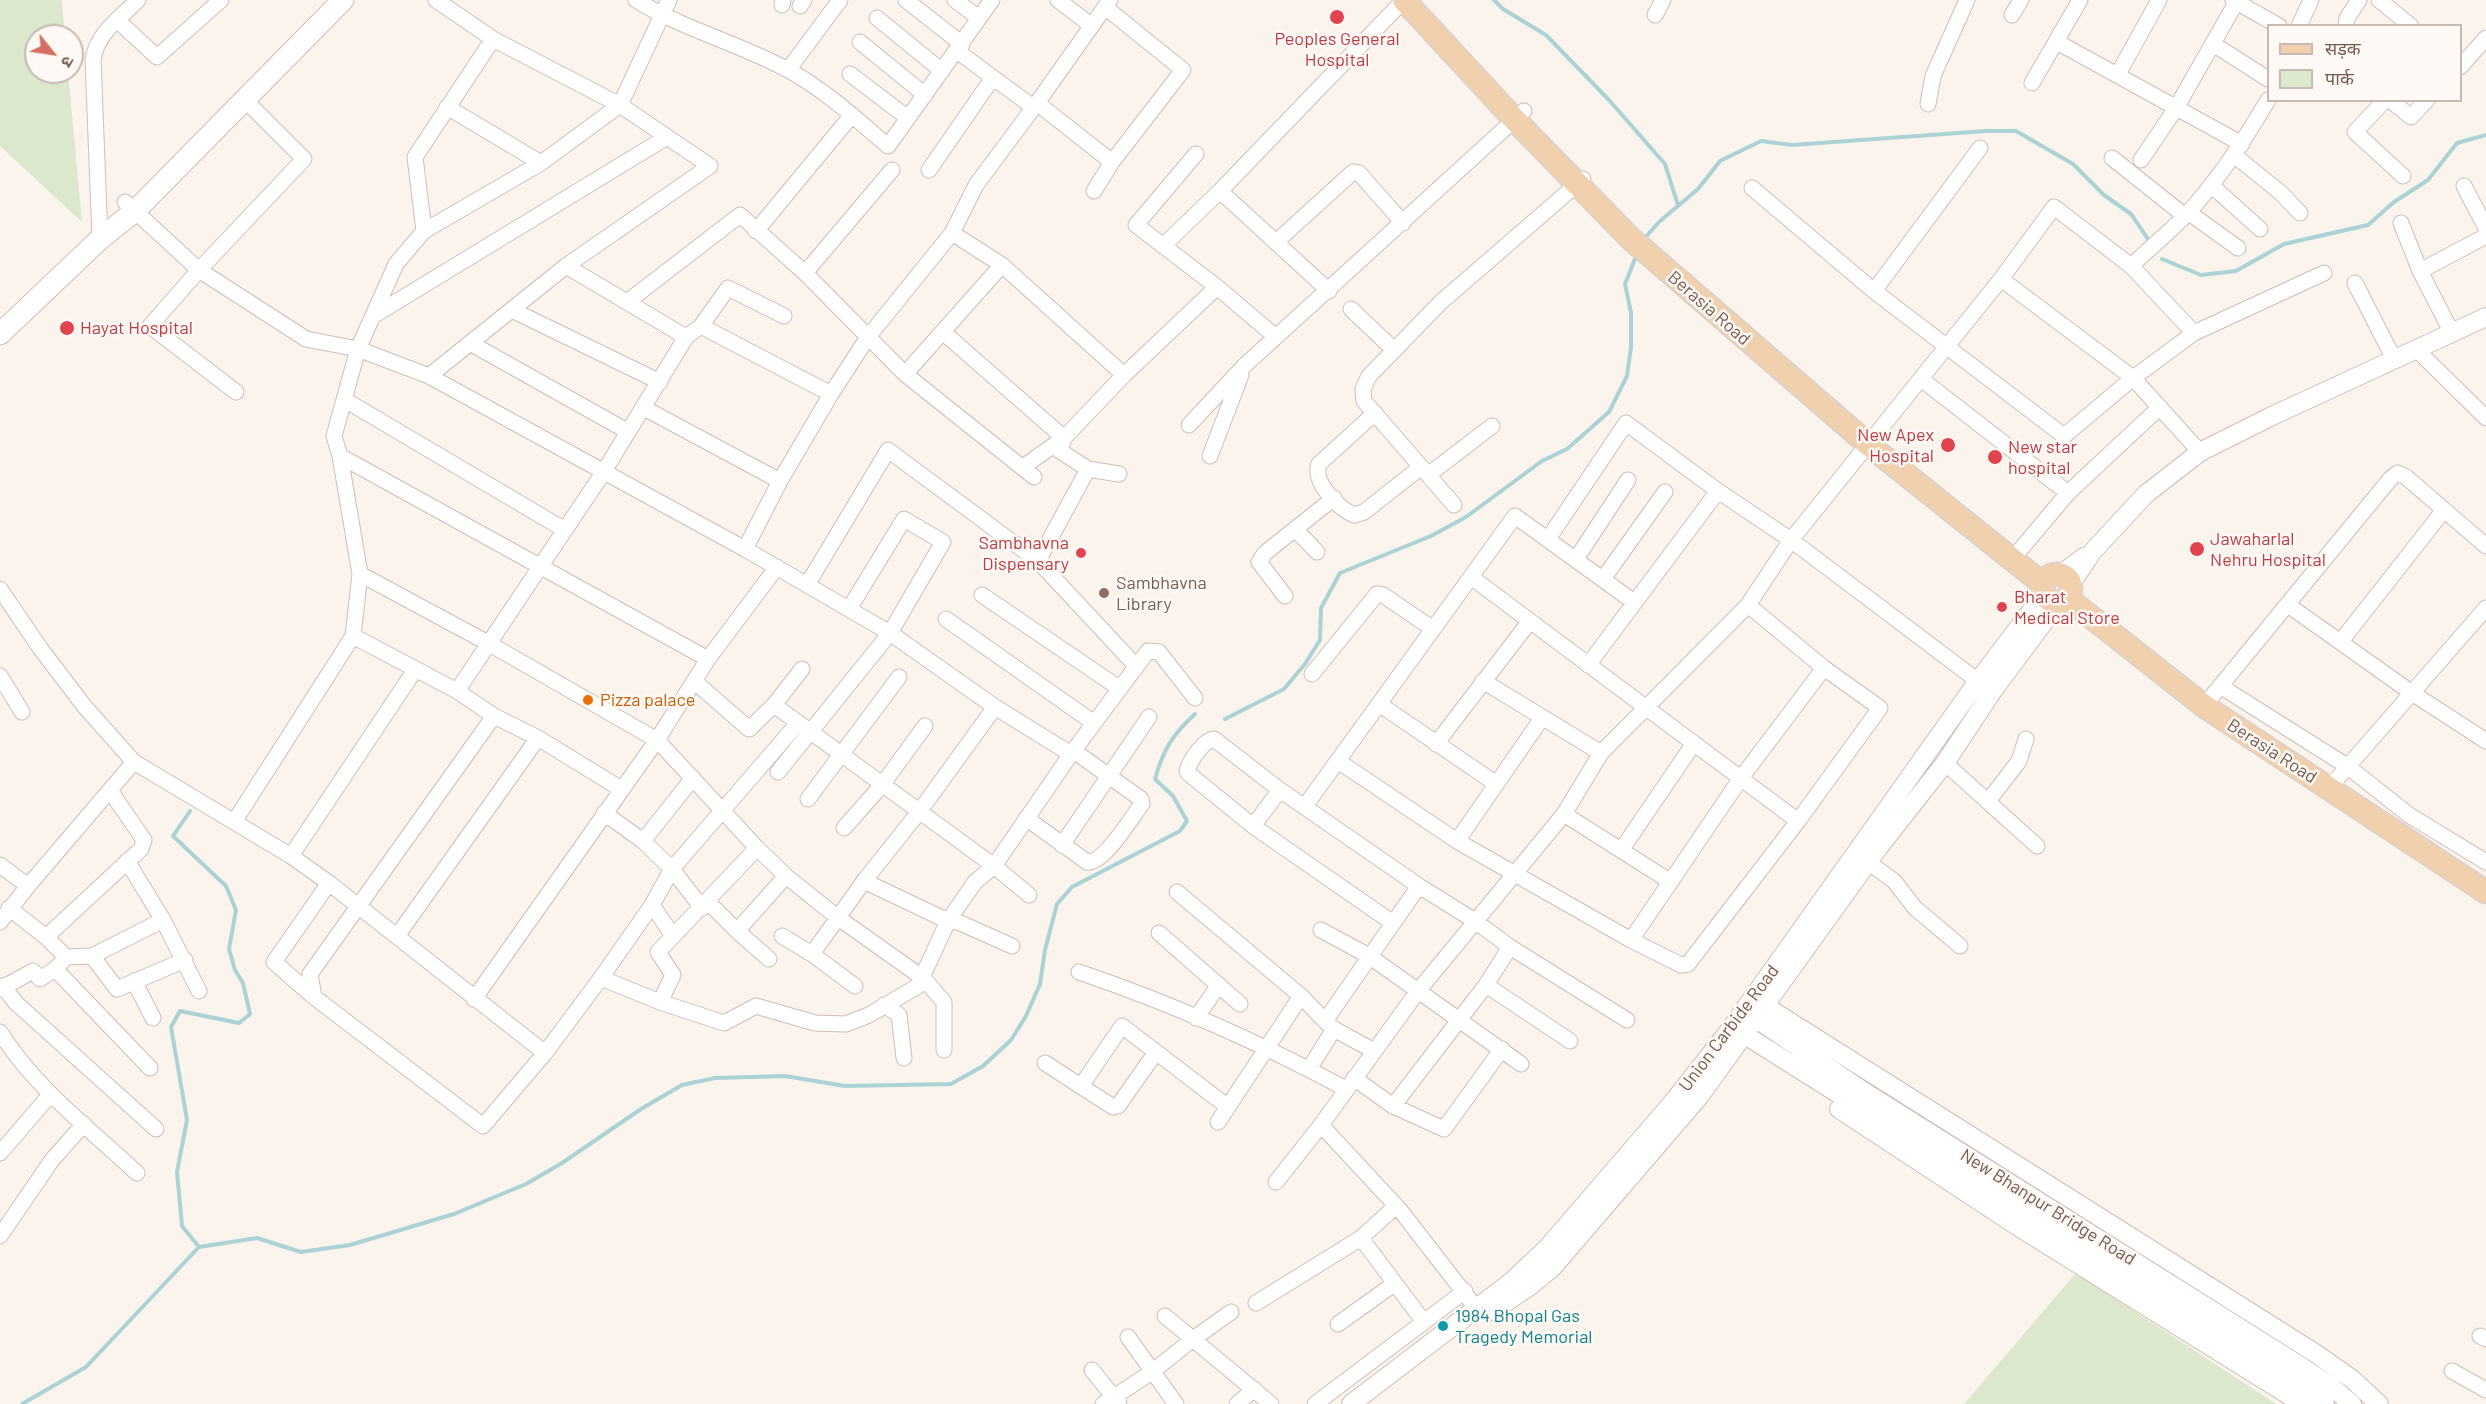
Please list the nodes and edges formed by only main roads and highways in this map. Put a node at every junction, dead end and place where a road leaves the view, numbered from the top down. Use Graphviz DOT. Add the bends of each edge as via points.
graph roads {
  1 [pos="327,0"];
  2 [pos="343,0"];
  3 [pos="1404,0"];
  4 [pos="1420,0"];
  5 [pos="269,67"];
  6 [pos="1519,116"];
  7 [pos="130,206"];
  8 [pos="68,263"];
  9 [pos="0,319"];
  10 [pos="0,334"];
  11 [pos="1872,441"];
  12 [pos="2056,588"];
  13 [pos="2486,892"];
  1 -- 5 [label="main road"];
  2 -- 5 [label="main road" via="308,38"];
  3 -- 6 [label="main road, Berasia Road"];
  4 -- 6 [label="main road, Berasia Road"];
  5 -- 7 [label="main road"];
  5 -- 7 [label="main road" via="244,99"];
  6 -- 11 [label="main road, Berasia Road" via="1635,234"];
  7 -- 8 [label="main road"];
  8 -- 9 [label="main road"];
  8 -- 10 [label="main road"];
  11 -- 12 [label="main road, Berasia Road"];
  11 -- 12 [label="main road, Berasia Road" via="2020,550"];
  12 -- 13 [label="main road, Berasia Road" via="2204,706"];
}
